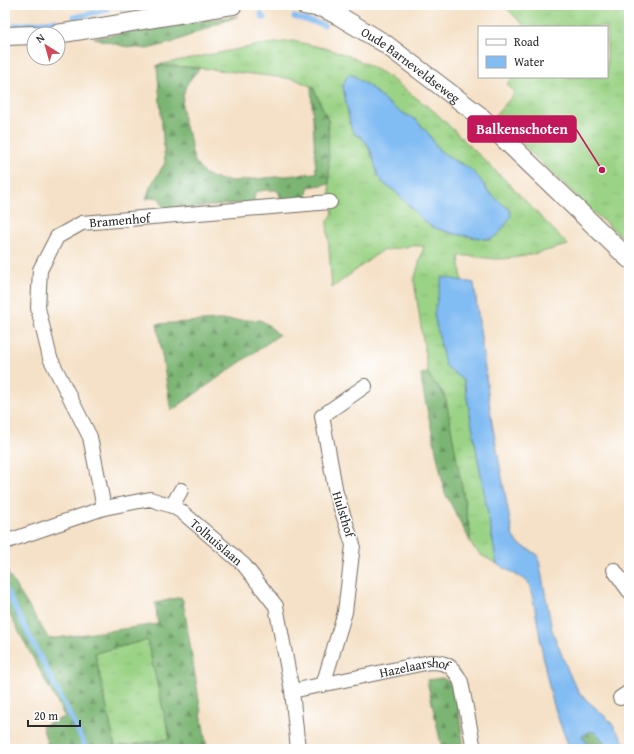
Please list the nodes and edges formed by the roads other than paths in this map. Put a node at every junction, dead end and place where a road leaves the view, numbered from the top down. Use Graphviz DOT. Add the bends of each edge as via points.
graph roads {
  1 [pos="233,5"];
  2 [pos="304,5"];
  3 [pos="342,11"];
  4 [pos="66,33"];
  5 [pos="26,35"];
  6 [pos="5,36"];
  7 [pos="330,202"];
  8 [pos="629,259"];
  9 [pos="365,386"];
  10 [pos="181,490"];
  11 [pos="172,506"];
  12 [pos="104,508"];
  13 [pos="5,542"];
  14 [pos="614,570"];
  15 [pos="629,591"];
  16 [pos="323,685"];
  17 [pos="292,691"];
  18 [pos="298,749"];
  19 [pos="474,749"];
  1 -- 4 [label="street"];
  2 -- 3 [label="street, Oude Barneveldseweg"];
  3 -- 8 [label="street, Oude Barneveldseweg" via="480,116"];
  5 -- 6 [label="street"];
  7 -- 12 [label="street, Bramenhof" via="82,223 57,237 40,270 38,308 50,358 90,437"];
  9 -- 16 [label="street, Hulsthof" via="322,416 336,493 353,545 345,612"];
  10 -- 11 [label="street"];
  11 -- 12 [label="street, Tolhuislaan" via="150,499"];
  11 -- 17 [label="street, Tolhuislaan" via="244,565 276,606"];
  12 -- 13 [label="street, Tolhuislaan"];
  14 -- 15 [label="street"];
  16 -- 17 [label="street, Hazelaarshof"];
  16 -- 19 [label="street, Hazelaarshof" via="430,662 441,662 449,666 461,682"];
  17 -- 18 [label="street, Tolhuislaan"];
}
